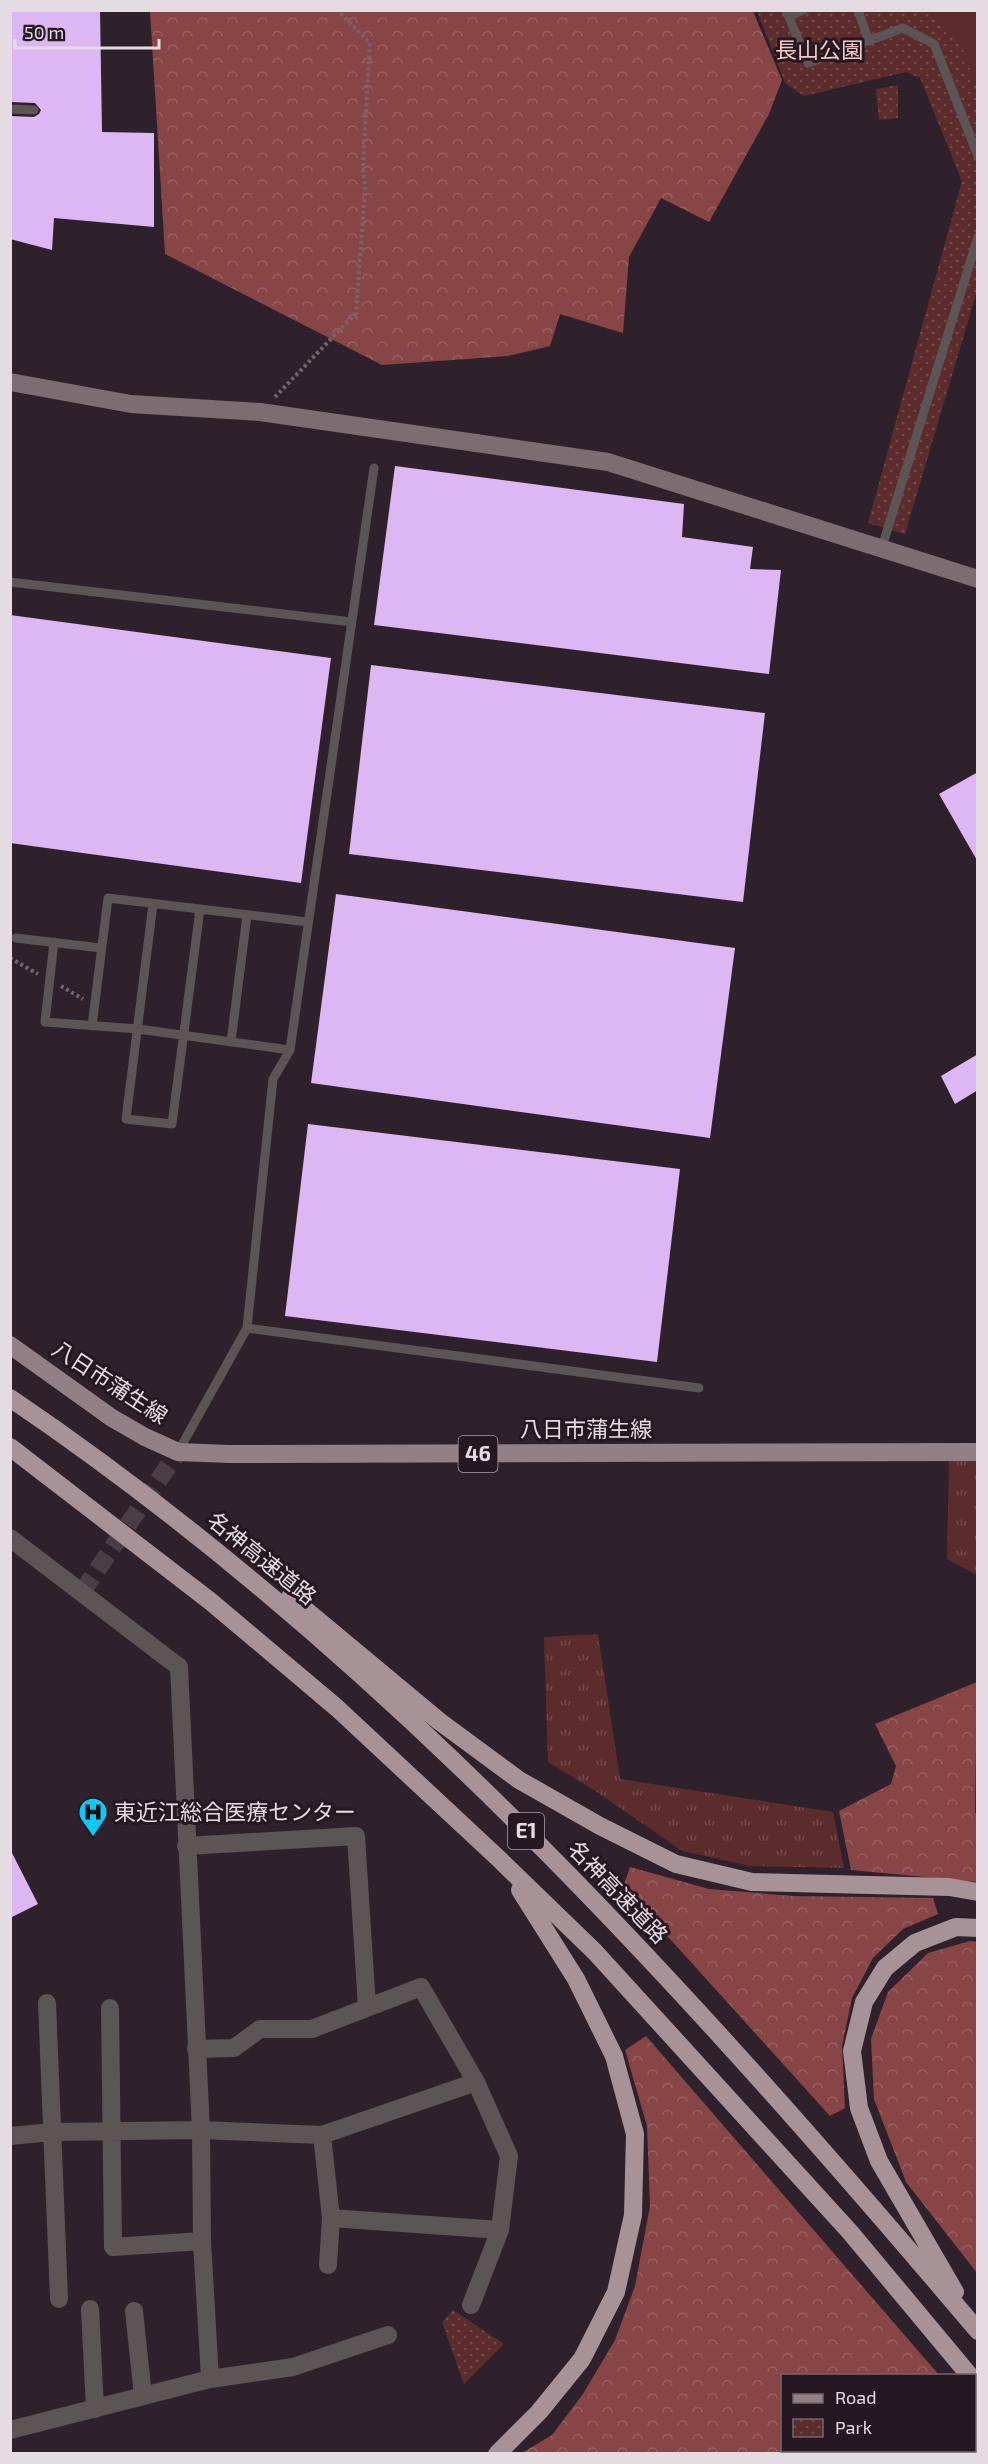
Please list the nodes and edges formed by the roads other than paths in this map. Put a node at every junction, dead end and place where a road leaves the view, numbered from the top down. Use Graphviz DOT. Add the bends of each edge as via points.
graph roads {
  1 [pos="803,10"];
  2 [pos="858,10"];
  3 [pos="788,13"];
  4 [pos="869,41"];
  5 [pos="10,108"];
  6 [pos="34,110"];
  7 [pos="978,156"];
  8 [pos="978,237"];
  9 [pos="10,382"];
  10 [pos="374,468"];
  11 [pos="882,547"];
  12 [pos="978,579"];
  13 [pos="10,582"];
  14 [pos="352,622"];
  15 [pos="153,904"];
  16 [pos="200,909"];
  17 [pos="248,915"];
  18 [pos="308,922"];
  19 [pos="16,938"];
  20 [pos="54,942"];
  21 [pos="101,948"];
  22 [pos="92,1026"];
  23 [pos="138,1029"];
  24 [pos="184,1035"];
  25 [pos="231,1042"];
  26 [pos="290,1050"];
  27 [pos="247,1328"];
  28 [pos="10,1345"];
  29 [pos="699,1388"];
  30 [pos="10,1398"];
  31 [pos="70,1438"];
  32 [pos="10,1447"];
  33 [pos="178,1452"];
  34 [pos="978,1452"];
  35 [pos="10,1538"];
  36 [pos="186,1846"];
  37 [pos="498,1858"];
  38 [pos="978,1892"];
  39 [pos="978,1928"];
  40 [pos="46,2003"];
  41 [pos="368,2007"];
  42 [pos="110,2008"];
  43 [pos="196,2049"];
  44 [pos="476,2082"];
  45 [pos="201,2130"];
  46 [pos="111,2131"];
  47 [pos="52,2132"];
  48 [pos="322,2135"];
  49 [pos="10,2136"];
  50 [pos="331,2218"];
  51 [pos="500,2230"];
  52 [pos="202,2241"];
  53 [pos="328,2265"];
  54 [pos="59,2299"];
  55 [pos="471,2305"];
  56 [pos="90,2309"];
  57 [pos="135,2311"];
  58 [pos="977,2331"];
  59 [pos="388,2334"];
  60 [pos="968,2374"];
  61 [pos="210,2379"];
  62 [pos="143,2396"];
  63 [pos="95,2409"];
  64 [pos="10,2430"];
  65 [pos="497,2454"];
  1 -- 3 [label="lane"];
  2 -- 4 [label="lane"];
  3 -- 4 [label="lane" via="808,63"];
  4 -- 7 [label="lane" via="903,28 934,44"];
  5 -- 6 [label="lane"];
  8 -- 11 [label="lane"];
  9 -- 11 [label="street" via="131,404 261,412 608,462"];
  10 -- 14 [label="lane"];
  11 -- 12 [label="street"];
  13 -- 14 [label="lane"];
  14 -- 18 [label="lane"];
  15 -- 16 [label="lane"];
  15 -- 21 [label="lane" via="108,898"];
  15 -- 23 [label="lane"];
  16 -- 17 [label="lane"];
  16 -- 24 [label="lane"];
  17 -- 18 [label="lane"];
  17 -- 25 [label="lane"];
  18 -- 26 [label="lane"];
  19 -- 20 [label="lane"];
  20 -- 21 [label="lane"];
  20 -- 22 [label="lane" via="45,1022"];
  21 -- 22 [label="lane"];
  22 -- 23 [label="lane"];
  23 -- 24 [label="lane"];
  23 -- 24 [label="lane" via="126,1119 172,1124"];
  24 -- 25 [label="lane"];
  25 -- 26 [label="lane"];
  26 -- 27 [label="lane" via="273,1079"];
  27 -- 29 [label="lane"];
  27 -- 33 [label="lane"];
  28 -- 33 [label="main road, 八日市蒲生線 / 46" via="112,1418"];
  30 -- 31 [label="highway, 名神高速道路 / E1"];
  31 -- 38 [label="highway" via="245,1558 439,1720 519,1780 675,1864 752,1882 949,1887"];
  31 -- 58 [label="highway, 名神高速道路 / E1" via="238,1567 365,1677 486,1792 627,1933"];
  32 -- 37 [label="highway, E1" via="256,1639 337,1708"];
  33 -- 34 [label="main road, 八日市蒲生線 / 46"];
  35 -- 36 [label="street" via="179,1667"];
  36 -- 41 [label="street" via="356,1836"];
  36 -- 43 [label="street"];
  37 -- 60 [label="highway, E1" via="595,1952 659,2022 850,2232"];
  37 -- 65 [label="highway" via="581,1989 614,2056 635,2134 633,2215 616,2292 582,2359 539,2412"];
  39 -- 58 [label="highway" via="956,1927 915,1943 885,1968 864,2002 852,2051 859,2108 879,2161"];
  40 -- 47 [label="street"];
  41 -- 43 [label="street" via="312,2029 260,2029 234,2048"];
  41 -- 44 [label="street" via="421,1987"];
  42 -- 46 [label="street"];
  43 -- 45 [label="street"];
  44 -- 48 [label="street"];
  44 -- 51 [label="street" via="509,2156"];
  45 -- 46 [label="street"];
  45 -- 48 [label="street"];
  45 -- 52 [label="street"];
  46 -- 47 [label="street"];
  46 -- 52 [label="street" via="113,2247"];
  47 -- 49 [label="street"];
  47 -- 54 [label="street"];
  48 -- 50 [label="street"];
  50 -- 51 [label="street"];
  50 -- 53 [label="street"];
  51 -- 55 [label="street"];
  52 -- 61 [label="street"];
  56 -- 63 [label="street"];
  57 -- 62 [label="street"];
  59 -- 61 [label="street" via="293,2367"];
  61 -- 62 [label="street"];
  62 -- 63 [label="street"];
  63 -- 64 [label="street"];
}
